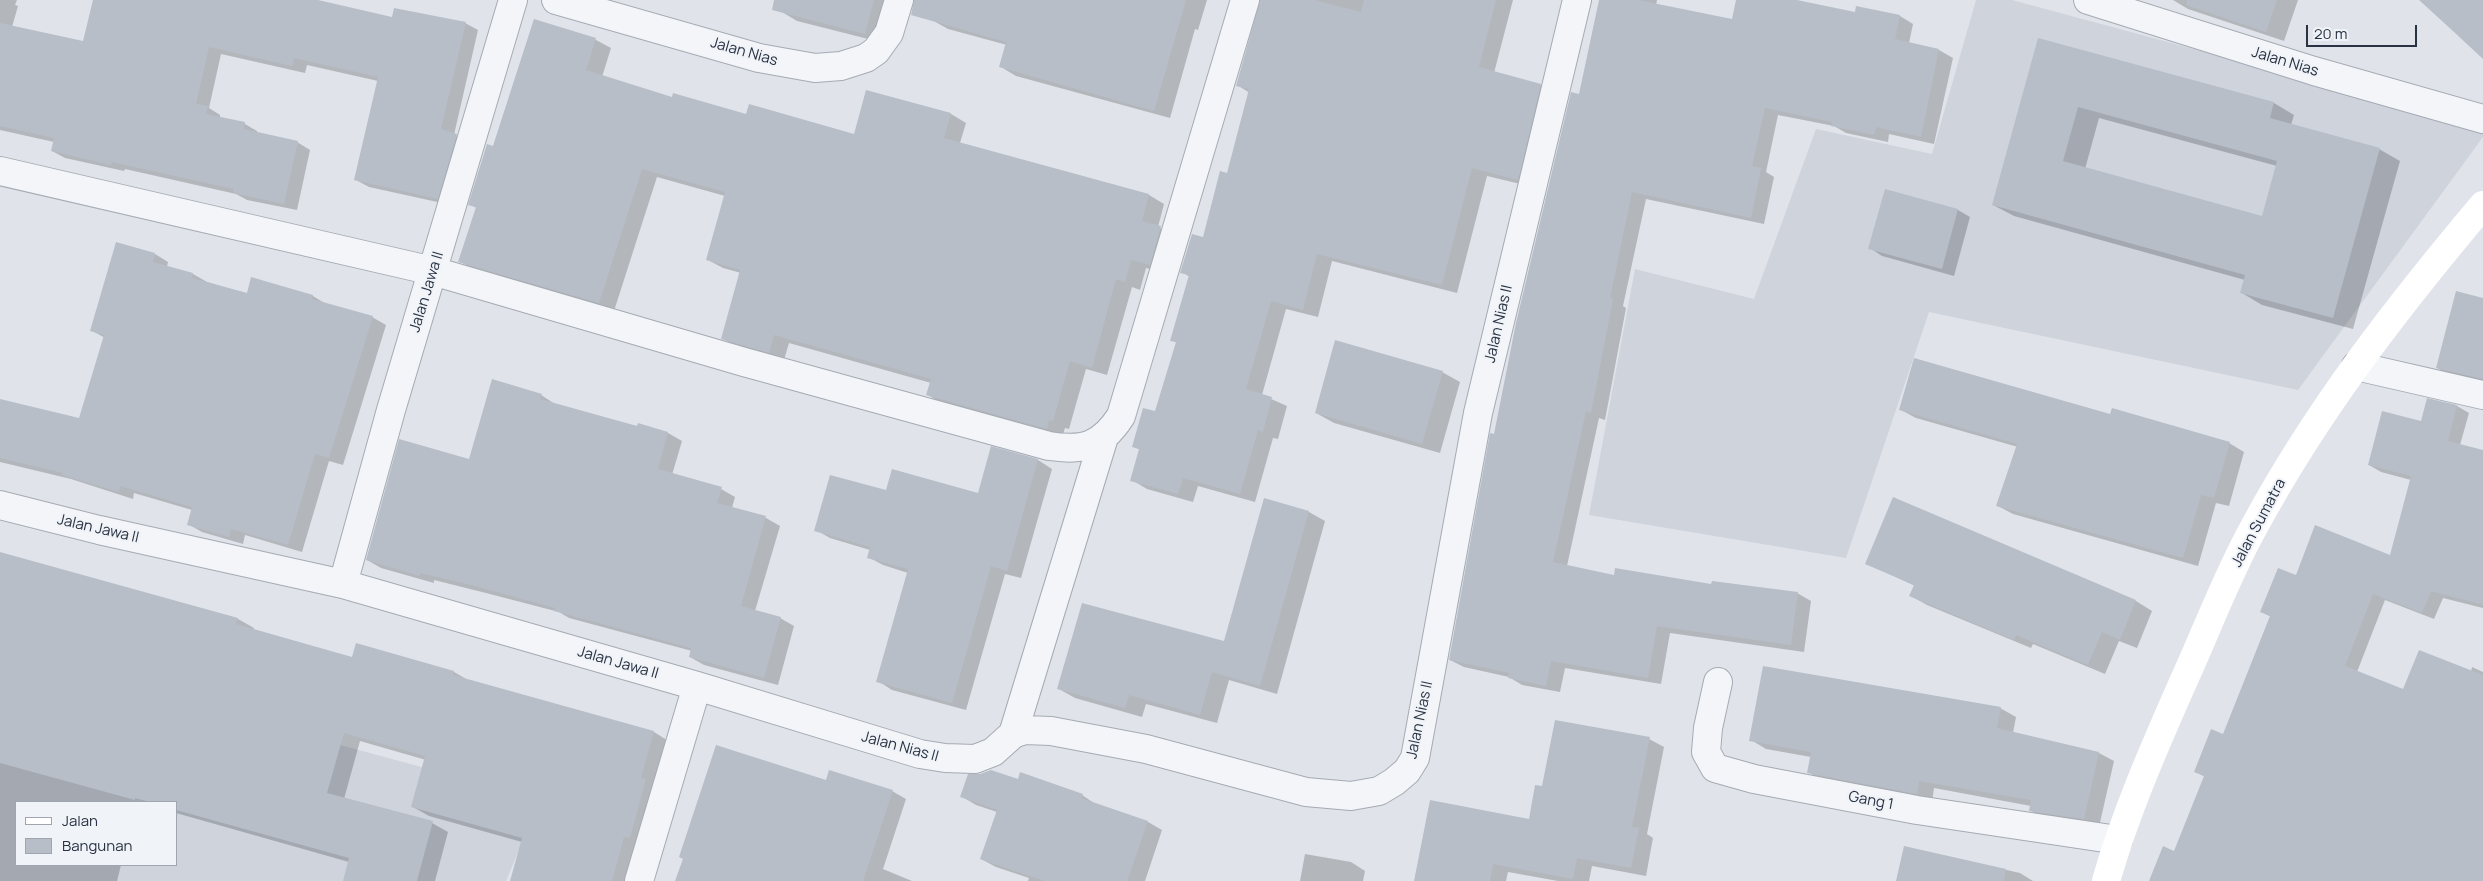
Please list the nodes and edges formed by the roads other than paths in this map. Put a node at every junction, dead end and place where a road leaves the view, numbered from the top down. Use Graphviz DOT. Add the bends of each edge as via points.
graph roads {
  1 [pos="513,0"];
  2 [pos="556,0"];
  3 [pos="899,0"];
  4 [pos="1245,0"];
  5 [pos="1577,0"];
  6 [pos="2088,0"];
  7 [pos="2483,119"];
  8 [pos="0,171"];
  9 [pos="2483,204"];
  10 [pos="433,271"];
  11 [pos="2356,366"];
  12 [pos="2483,395"];
  13 [pos="1104,437"];
  14 [pos="0,505"];
  15 [pos="343,584"];
  16 [pos="1718,682"];
  17 [pos="697,686"];
  18 [pos="1013,734"];
  19 [pos="2118,840"];
  20 [pos="639,881"];
  21 [pos="2106,881"];
  1 -- 10 [label="street, Jalan Jawa II"];
  2 -- 3 [label="street, Jalan Nias" via="759,58 815,68 841,66 876,51 889,33"];
  4 -- 13 [label="street" via="1121,416"];
  5 -- 18 [label="street, Jalan Nias II" via="1478,413 1415,758 1407,771 1379,790 1365,795 1335,796 1306,792 1146,749 1069,734 1036,729"];
  6 -- 7 [label="street, Jalan Nias" via="2314,71"];
  8 -- 10 [label="street"];
  9 -- 11 [label="main road, Jalan Sumatra" via="2418,282"];
  10 -- 13 [label="street" via="1048,446 1082,448"];
  10 -- 15 [label="street, Jalan Jawa II"];
  11 -- 12 [label="street"];
  11 -- 19 [label="main road, Jalan Sumatra" via="2325,408 2253,528 2143,773"];
  13 -- 18 [label="street"];
  14 -- 15 [label="street, Jalan Jawa II"];
  15 -- 17 [label="street, Jalan Jawa II"];
  16 -- 19 [label="street, Gang 1" via="1706,752 1715,768 1754,780 1917,810"];
  17 -- 18 [label="street, Jalan Nias II" via="889,746 944,758 975,759 986,755"];
  17 -- 20 [label="street"];
  19 -- 21 [label="main road, Jalan Sumatra"];
}
